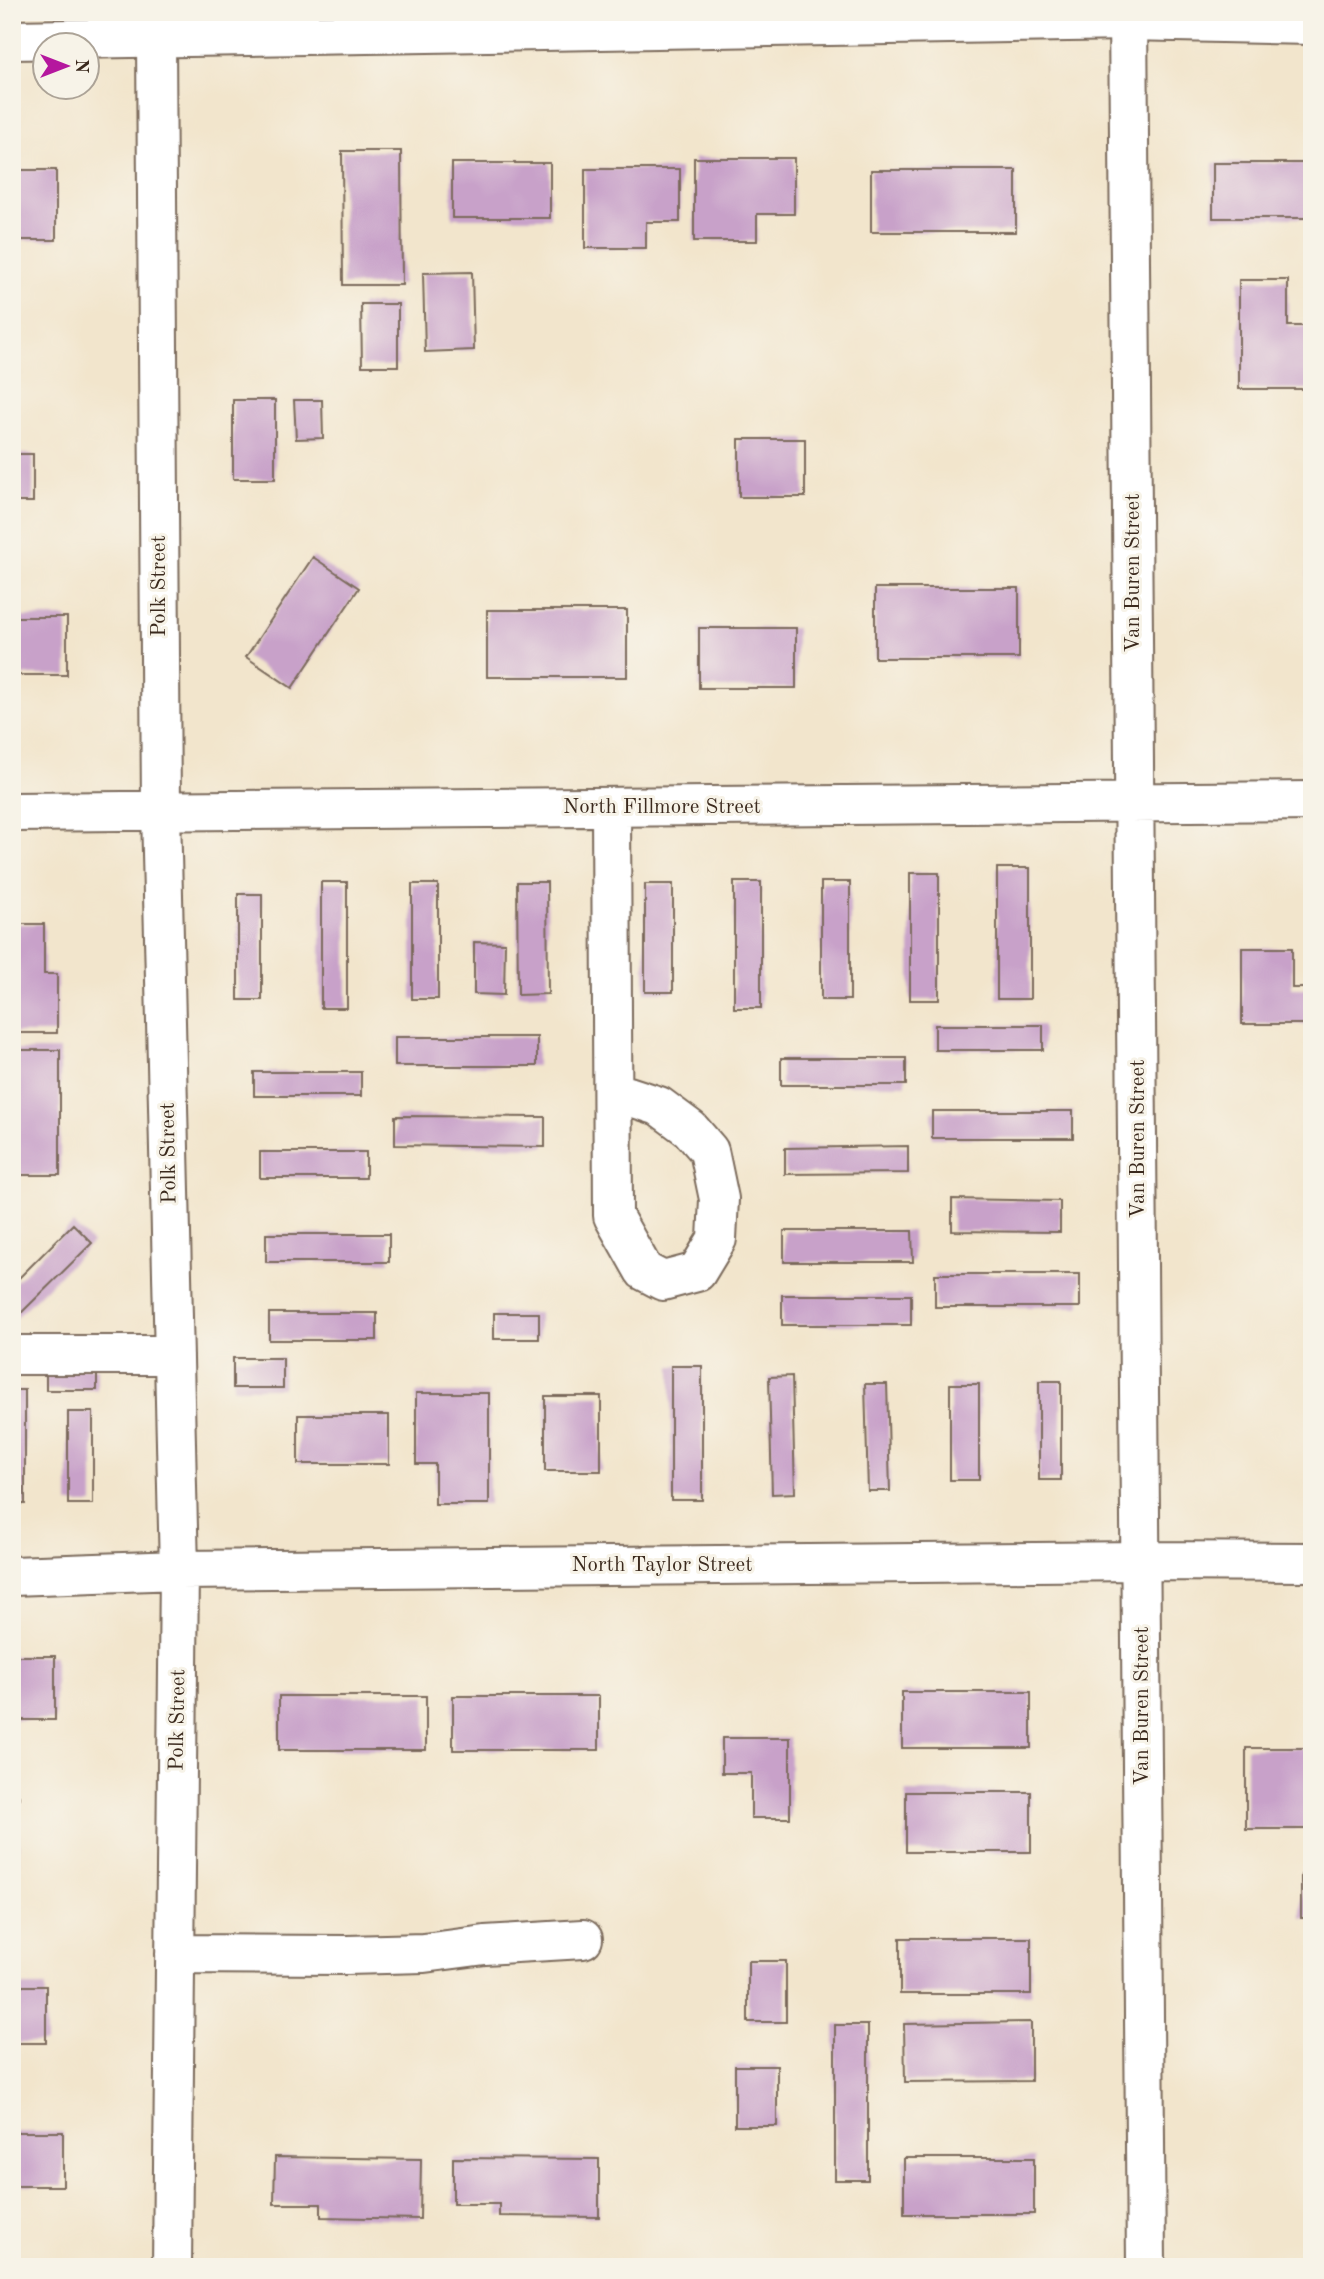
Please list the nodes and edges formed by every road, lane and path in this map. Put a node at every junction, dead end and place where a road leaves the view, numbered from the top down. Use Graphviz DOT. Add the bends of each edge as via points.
graph roads {
  1 [pos="1128,17"];
  2 [pos="1312,24"];
  3 [pos="156,39"];
  4 [pos="12,40"];
  5 [pos="1312,801"];
  6 [pos="1135,803"];
  7 [pos="611,808"];
  8 [pos="160,811"];
  9 [pos="12,812"];
  10 [pos="613,1091"];
  11 [pos="12,1355"];
  12 [pos="174,1355"];
  13 [pos="1141,1561"];
  14 [pos="1312,1562"];
  15 [pos="179,1570"];
  16 [pos="12,1576"];
  17 [pos="583,1939"];
  18 [pos="175,1954"];
  19 [pos="172,2267"];
  20 [pos="1146,2267"];
  1 -- 2 [label="street"];
  1 -- 3 [label="street"];
  1 -- 6 [label="street, Van Buren Street"];
  3 -- 4 [label="street"];
  3 -- 8 [label="street, Polk Street"];
  5 -- 6 [label="street, North Fillmore Street"];
  6 -- 7 [label="street, North Fillmore Street"];
  6 -- 13 [label="street, Van Buren Street"];
  7 -- 8 [label="street, North Fillmore Street"];
  7 -- 10 [label="street"];
  8 -- 9 [label="street, North Fillmore Street"];
  8 -- 12 [label="street, Polk Street"];
  10 -- 10 [label="street" via="613,1216 644,1271 663,1281 697,1272 717,1239 719,1199 709,1151 690,1129 659,1106"];
  11 -- 12 [label="street"];
  12 -- 15 [label="street, Polk Street"];
  13 -- 14 [label="street, North Taylor Street"];
  13 -- 15 [label="street, North Taylor Street"];
  13 -- 20 [label="street, Van Buren Street"];
  15 -- 16 [label="street, North Taylor Street"];
  15 -- 18 [label="street, Polk Street"];
  17 -- 18 [label="street" via="412,1953"];
  18 -- 19 [label="street, Polk Street"];
}
